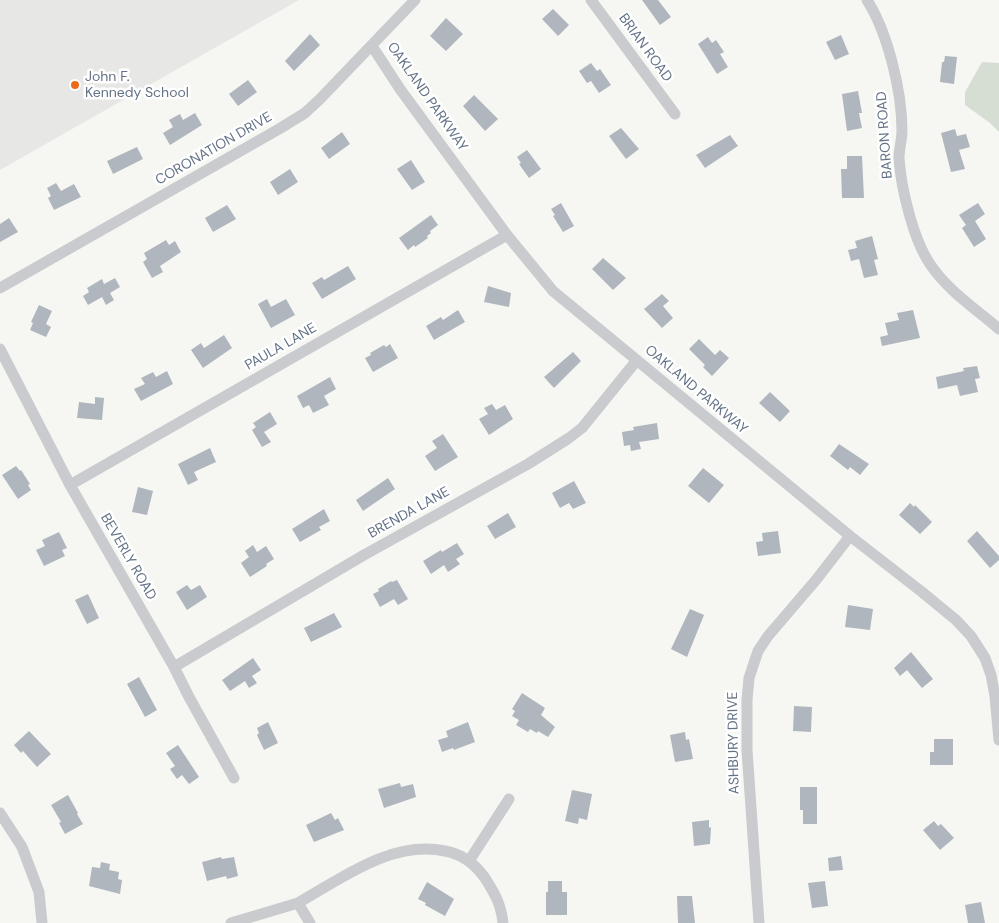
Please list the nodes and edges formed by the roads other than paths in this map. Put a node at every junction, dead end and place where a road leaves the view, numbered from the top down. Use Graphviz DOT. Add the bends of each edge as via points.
graph roads {
  1 [pos="415,0"];
  2 [pos="591,0"];
  3 [pos="867,0"];
  4 [pos="372,46"];
  5 [pos="675,114"];
  6 [pos="507,235"];
  7 [pos="0,288"];
  8 [pos="999,329"];
  9 [pos="0,350"];
  10 [pos="636,360"];
  11 [pos="70,485"];
  12 [pos="850,536"];
  13 [pos="174,667"];
  14 [pos="999,740"];
  15 [pos="234,778"];
  16 [pos="509,799"];
  17 [pos="0,813"];
  18 [pos="469,861"];
  19 [pos="298,903"];
  20 [pos="42,923"];
  21 [pos="232,923"];
  22 [pos="310,923"];
  23 [pos="503,923"];
  24 [pos="759,923"];
  1 -- 4 [label="street, CORONATION DRIVE"];
  2 -- 5 [label="street, BRIAN ROAD"];
  3 -- 8 [label="street, BARON ROAD" via="876,14 895,73 902,132 899,157 906,201 920,246 943,281"];
  4 -- 6 [label="street, OAKLAND PARKWAY"];
  4 -- 7 [label="street, CORONATION DRIVE" via="304,113"];
  6 -- 10 [label="street, OAKLAND PARKWAY" via="553,291"];
  6 -- 11 [label="street, PAULA LANE"];
  9 -- 11 [label="street, BEVERLY ROAD"];
  10 -- 12 [label="street, OAKLAND PARKWAY"];
  10 -- 13 [label="street, BRENDA LANE" via="582,428 569,438"];
  11 -- 13 [label="street, BEVERLY ROAD"];
  12 -- 14 [label="street, OAKLAND PARKWAY" via="922,592 971,636 991,675"];
  12 -- 24 [label="street, ASHBURY DRIVE" via="768,636 758,652 749,678 748,750"];
  13 -- 15 [label="street, BEVERLY ROAD"];
  16 -- 18 [label="street"];
  17 -- 20 [label="street" via="22,847 39,892"];
  18 -- 19 [label="street" via="437,849 406,850 353,872"];
  18 -- 23 [label="street" via="477,866 493,890 501,907"];
  19 -- 21 [label="street"];
  19 -- 22 [label="street"];
}
